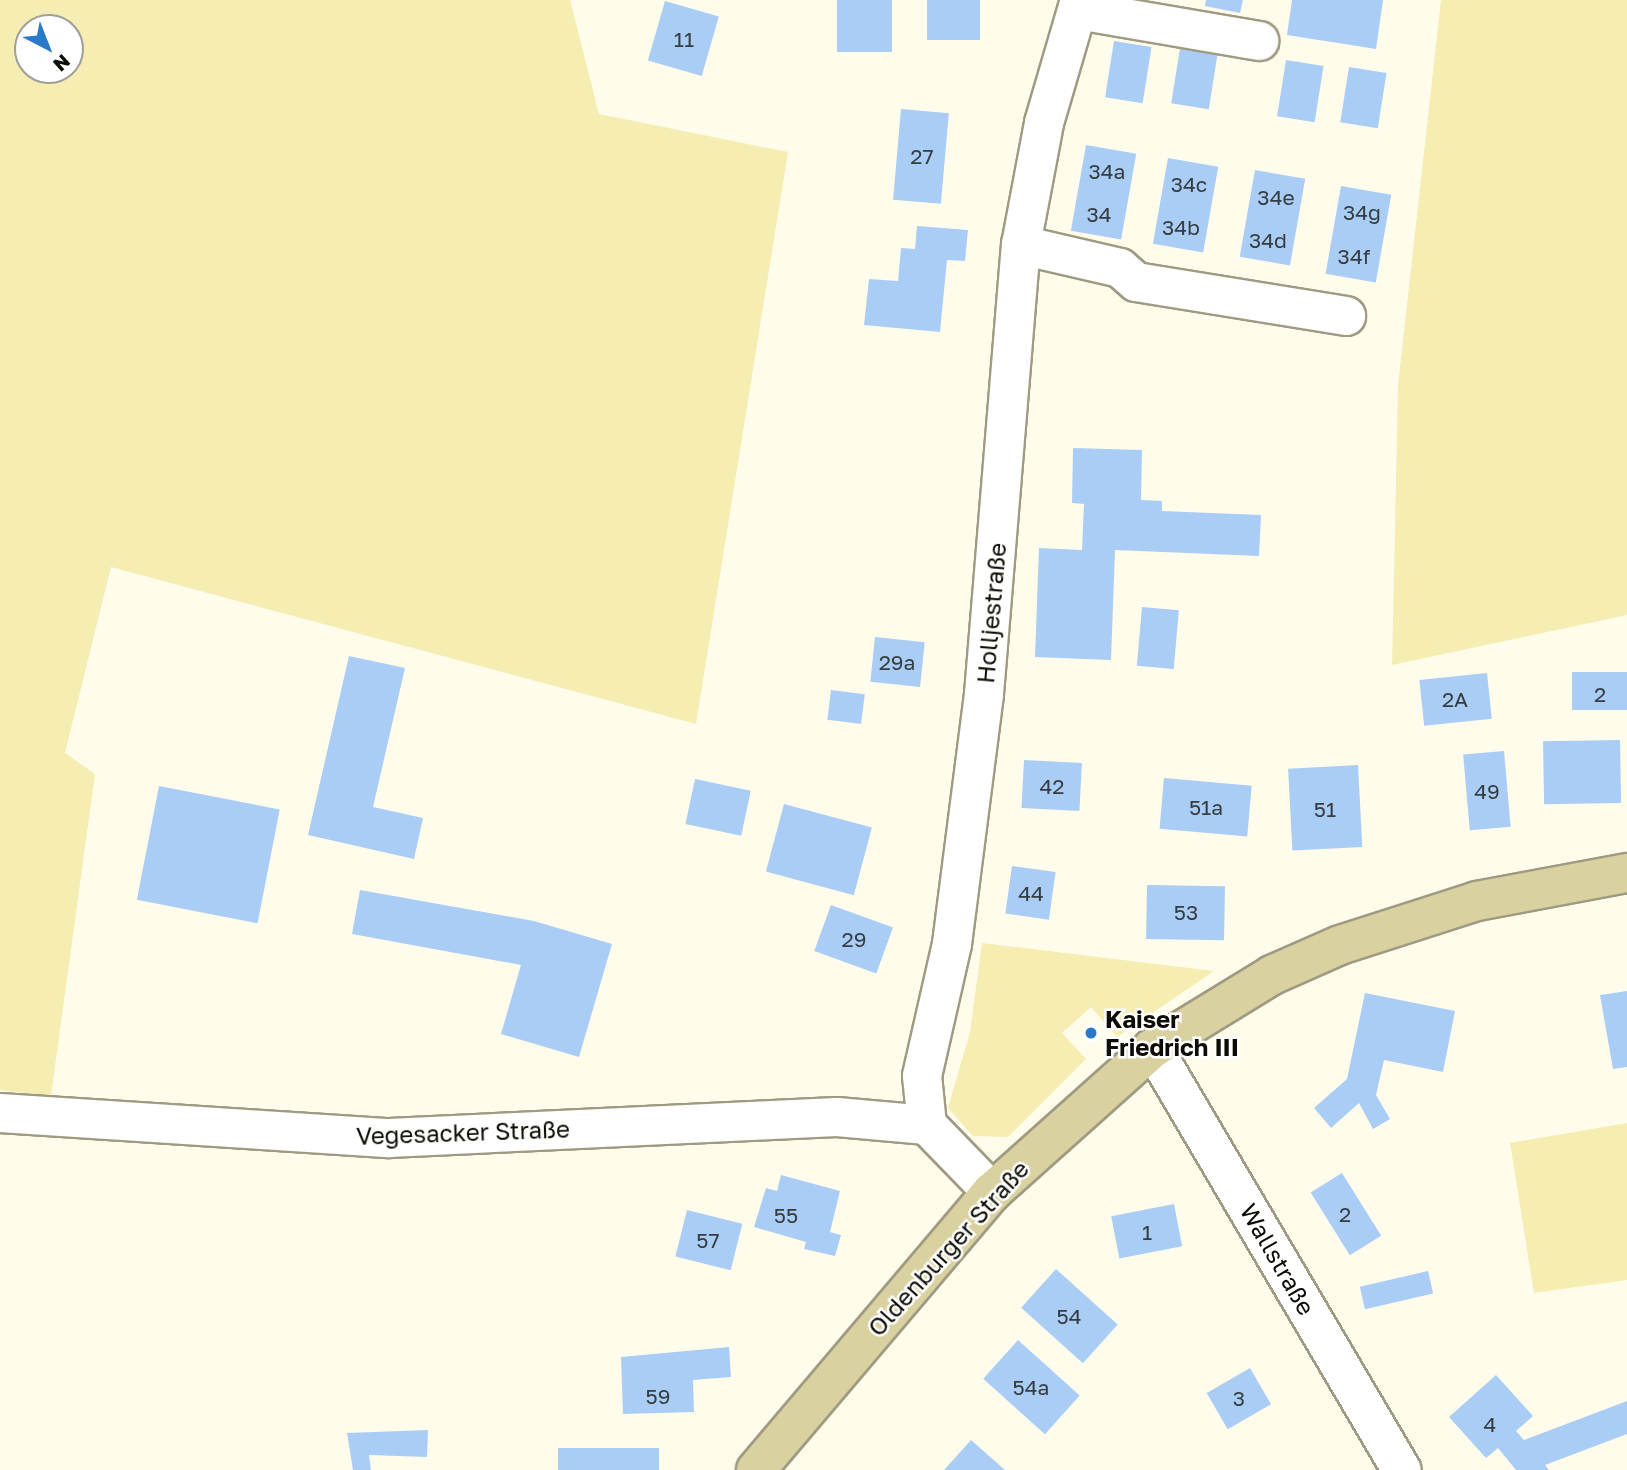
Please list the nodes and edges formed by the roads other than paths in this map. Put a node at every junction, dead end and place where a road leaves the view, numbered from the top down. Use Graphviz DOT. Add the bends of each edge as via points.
graph roads {
  1 [pos="1079,5"];
  2 [pos="1258,41"];
  3 [pos="1021,245"];
  4 [pos="1346,316"];
  5 [pos="1627,873"];
  6 [pos="1153,1048"];
  7 [pos="0,1113"];
  8 [pos="927,1125"];
  9 [pos="992,1192"];
  10 [pos="756,1470"];
  11 [pos="1402,1470"];
  1 -- 2 [label="street, Holljestraße"];
  1 -- 3 [label="street, Holljestraße" via="1044,123"];
  3 -- 4 [label="street" via="1120,268 1136,282"];
  3 -- 8 [label="street, Holljestraße" via="984,694 953,944 922,1076"];
  5 -- 6 [label="main road, Oldenburger Straße" via="1477,901 1340,945 1272,975"];
  6 -- 9 [label="main road, Oldenburger Straße"];
  6 -- 11 [label="street, Wallstraße"];
  7 -- 8 [label="street, Vegesacker Straße" via="389,1138 837,1117"];
  8 -- 9 [label="street"];
  9 -- 10 [label="main road, Oldenburger Straße"];
}
